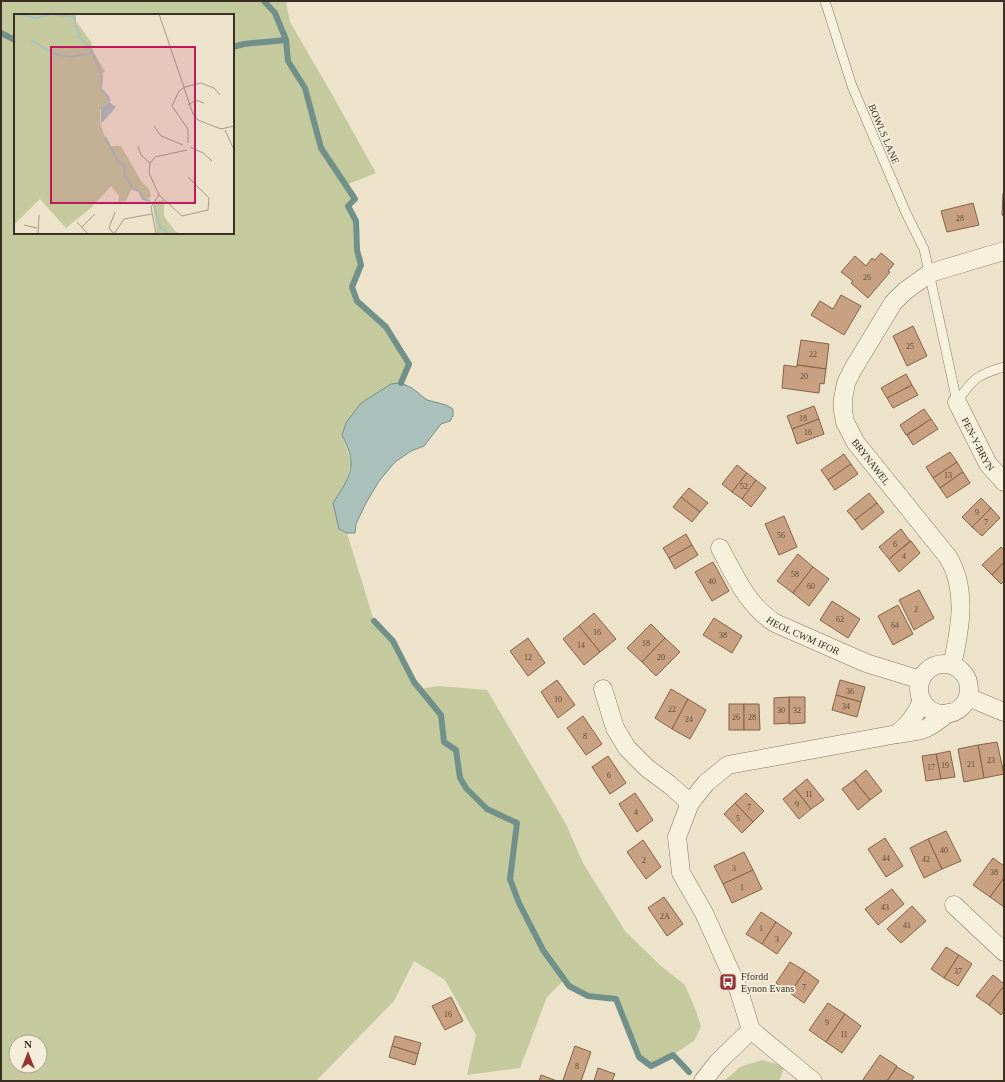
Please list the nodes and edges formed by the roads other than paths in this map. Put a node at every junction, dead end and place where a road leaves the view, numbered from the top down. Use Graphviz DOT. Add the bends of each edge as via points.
graph roads {
  1 [pos="825,1"];
  2 [pos="1004,251"];
  3 [pos="930,273"];
  4 [pos="1004,367"];
  5 [pos="957,402"];
  6 [pos="1004,482"];
  7 [pos="720,548"];
  8 [pos="952,665"];
  9 [pos="921,680"];
  10 [pos="604,689"];
  11 [pos="968,697"];
  12 [pos="922,700"];
  13 [pos="1004,712"];
  14 [pos="948,713"];
  15 [pos="897,734"];
  16 [pos="690,803"];
  17 [pos="954,905"];
  18 [pos="1004,952"];
  19 [pos="751,1030"];
  20 [pos="703,1081"];
  21 [pos="813,1081"];
  1 -- 3 [label="lane, BOWLS LANE" via="852,86 924,249"];
  2 -- 3 [label="street, BRYNAWEL"];
  3 -- 5 [label="lane, BOWLS LANE"];
  3 -- 8 [label="street, BRYNAWEL" via="893,303 882,319 846,383 843,411 845,422 856,443 955,568 960,621"];
  4 -- 5 [label="lane" via="973,380"];
  5 -- 6 [label="street, PEN-Y-BRYN" via="988,464"];
  7 -- 9 [label="street, HEOL CWM IFOR" via="744,593 768,619 866,663"];
  8 -- 9 [label="street" via="933,666"];
  8 -- 11 [label="street" via="964,673 968,680"];
  9 -- 12 [label="street"];
  10 -- 16 [label="street" via="615,728 627,748"];
  11 -- 13 [label="street"];
  11 -- 14 [label="street" via="958,710"];
  12 -- 14 [label="street" via="934,711"];
  12 -- 15 [label="street" via="909,724"];
  14 -- 15 [label="street" via="919,732"];
  15 -- 16 [label="street" via="728,766 706,782"];
  16 -- 19 [label="street" via="677,837 681,872 704,913 733,977"];
  17 -- 18 [label="street"];
  19 -- 20 [label="street" via="718,1062"];
  19 -- 21 [label="street"];
}
